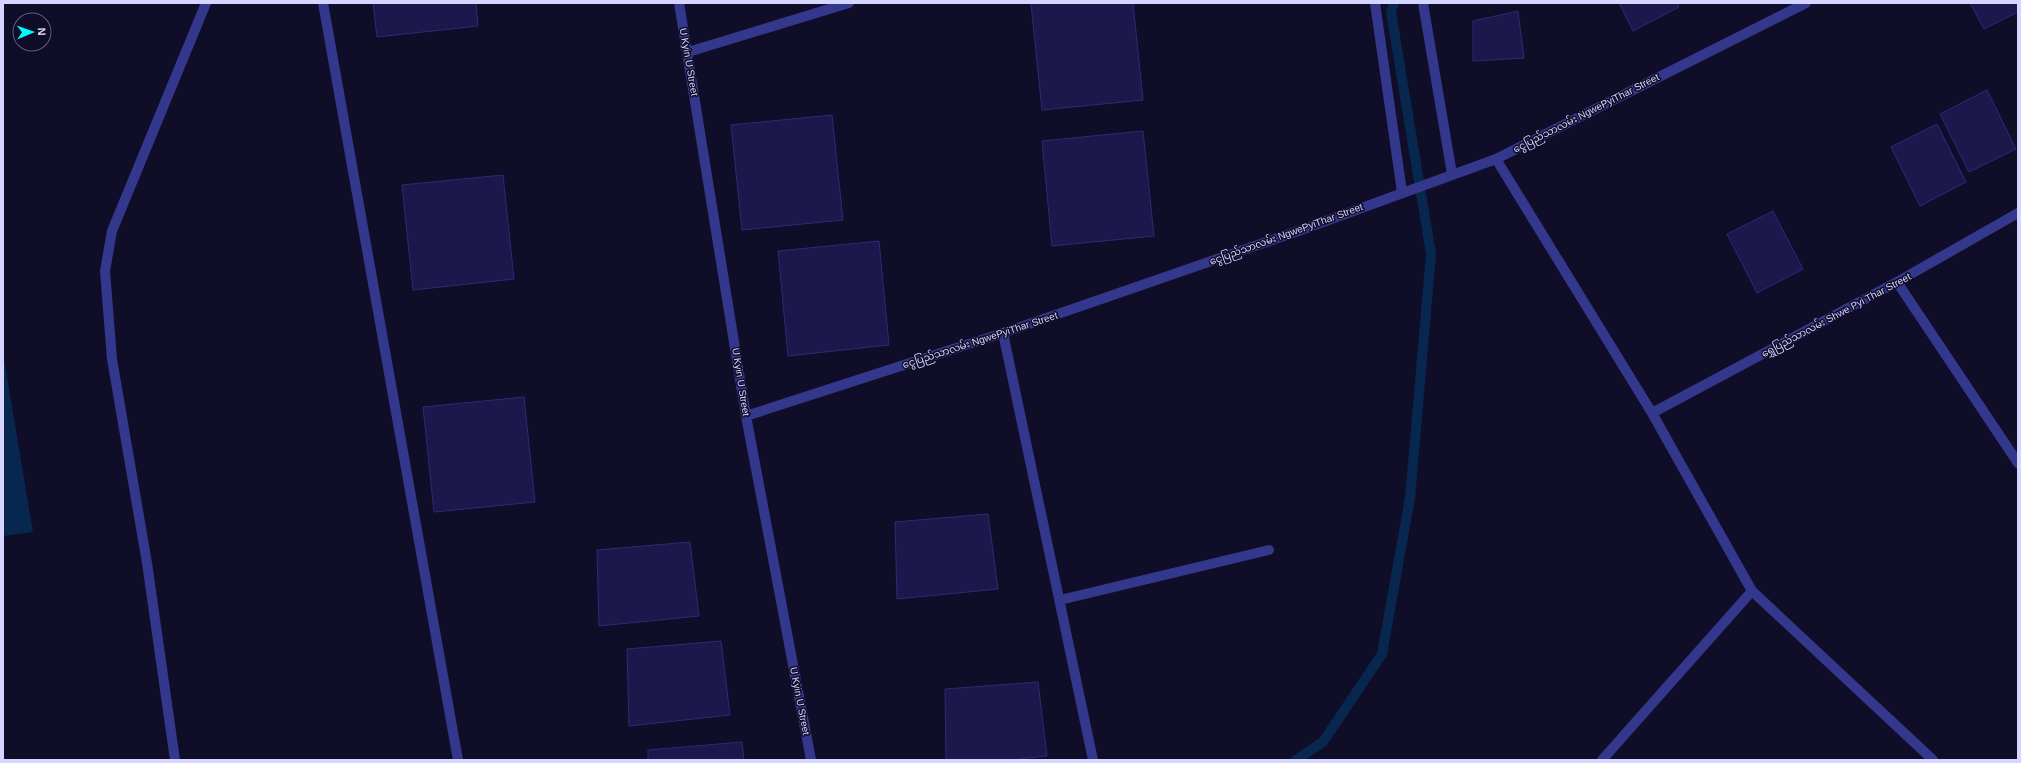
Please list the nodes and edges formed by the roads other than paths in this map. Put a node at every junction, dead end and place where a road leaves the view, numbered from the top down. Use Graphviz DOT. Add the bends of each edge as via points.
graph roads {
  1 [pos="206,3"];
  2 [pos="323,3"];
  3 [pos="679,3"];
  4 [pos="849,3"];
  5 [pos="1375,3"];
  6 [pos="1423,3"];
  7 [pos="1806,3"];
  8 [pos="688,52"];
  9 [pos="1496,159"];
  10 [pos="1452,174"];
  11 [pos="1402,192"];
  12 [pos="2018,213"];
  13 [pos="1897,282"];
  14 [pos="1003,333"];
  15 [pos="1652,413"];
  16 [pos="746,416"];
  17 [pos="2018,463"];
  18 [pos="1269,550"];
  19 [pos="1752,591"];
  20 [pos="1060,600"];
  21 [pos="175,760"];
  22 [pos="458,760"];
  23 [pos="811,760"];
  24 [pos="1093,760"];
  25 [pos="1602,760"];
  26 [pos="1933,760"];
  1 -- 21 [label="street" via="112,231 105,271 112,359 147,563"];
  2 -- 22 [label="street"];
  3 -- 8 [label="street, U Kyin U Street"];
  4 -- 8 [label="street"];
  5 -- 11 [label="street"];
  6 -- 10 [label="street"];
  7 -- 9 [label="street, ငွေပြည်သာလမ်း NgwePyiThar Street"];
  8 -- 16 [label="street, U Kyin U Street"];
  9 -- 10 [label="street, ငွေပြည်သာလမ်း NgwePyiThar Street"];
  9 -- 15 [label="street"];
  10 -- 11 [label="street, ငွေပြည်သာလမ်း NgwePyiThar Street"];
  11 -- 14 [label="street, ငွေပြည်သာလမ်း NgwePyiThar Street" via="1304,229"];
  12 -- 13 [label="street, ရွှေပြည်သာလမ်း Shwe Pyi Thar Street"];
  13 -- 15 [label="street, ရွှေပြည်သာလမ်း Shwe Pyi Thar Street"];
  13 -- 17 [label="street"];
  14 -- 16 [label="street, ငွေပြည်သာလမ်း NgwePyiThar Street"];
  14 -- 20 [label="street"];
  15 -- 19 [label="street"];
  16 -- 23 [label="street, U Kyin U Street"];
  18 -- 20 [label="street"];
  19 -- 25 [label="street"];
  19 -- 26 [label="street"];
  20 -- 24 [label="street"];
}
